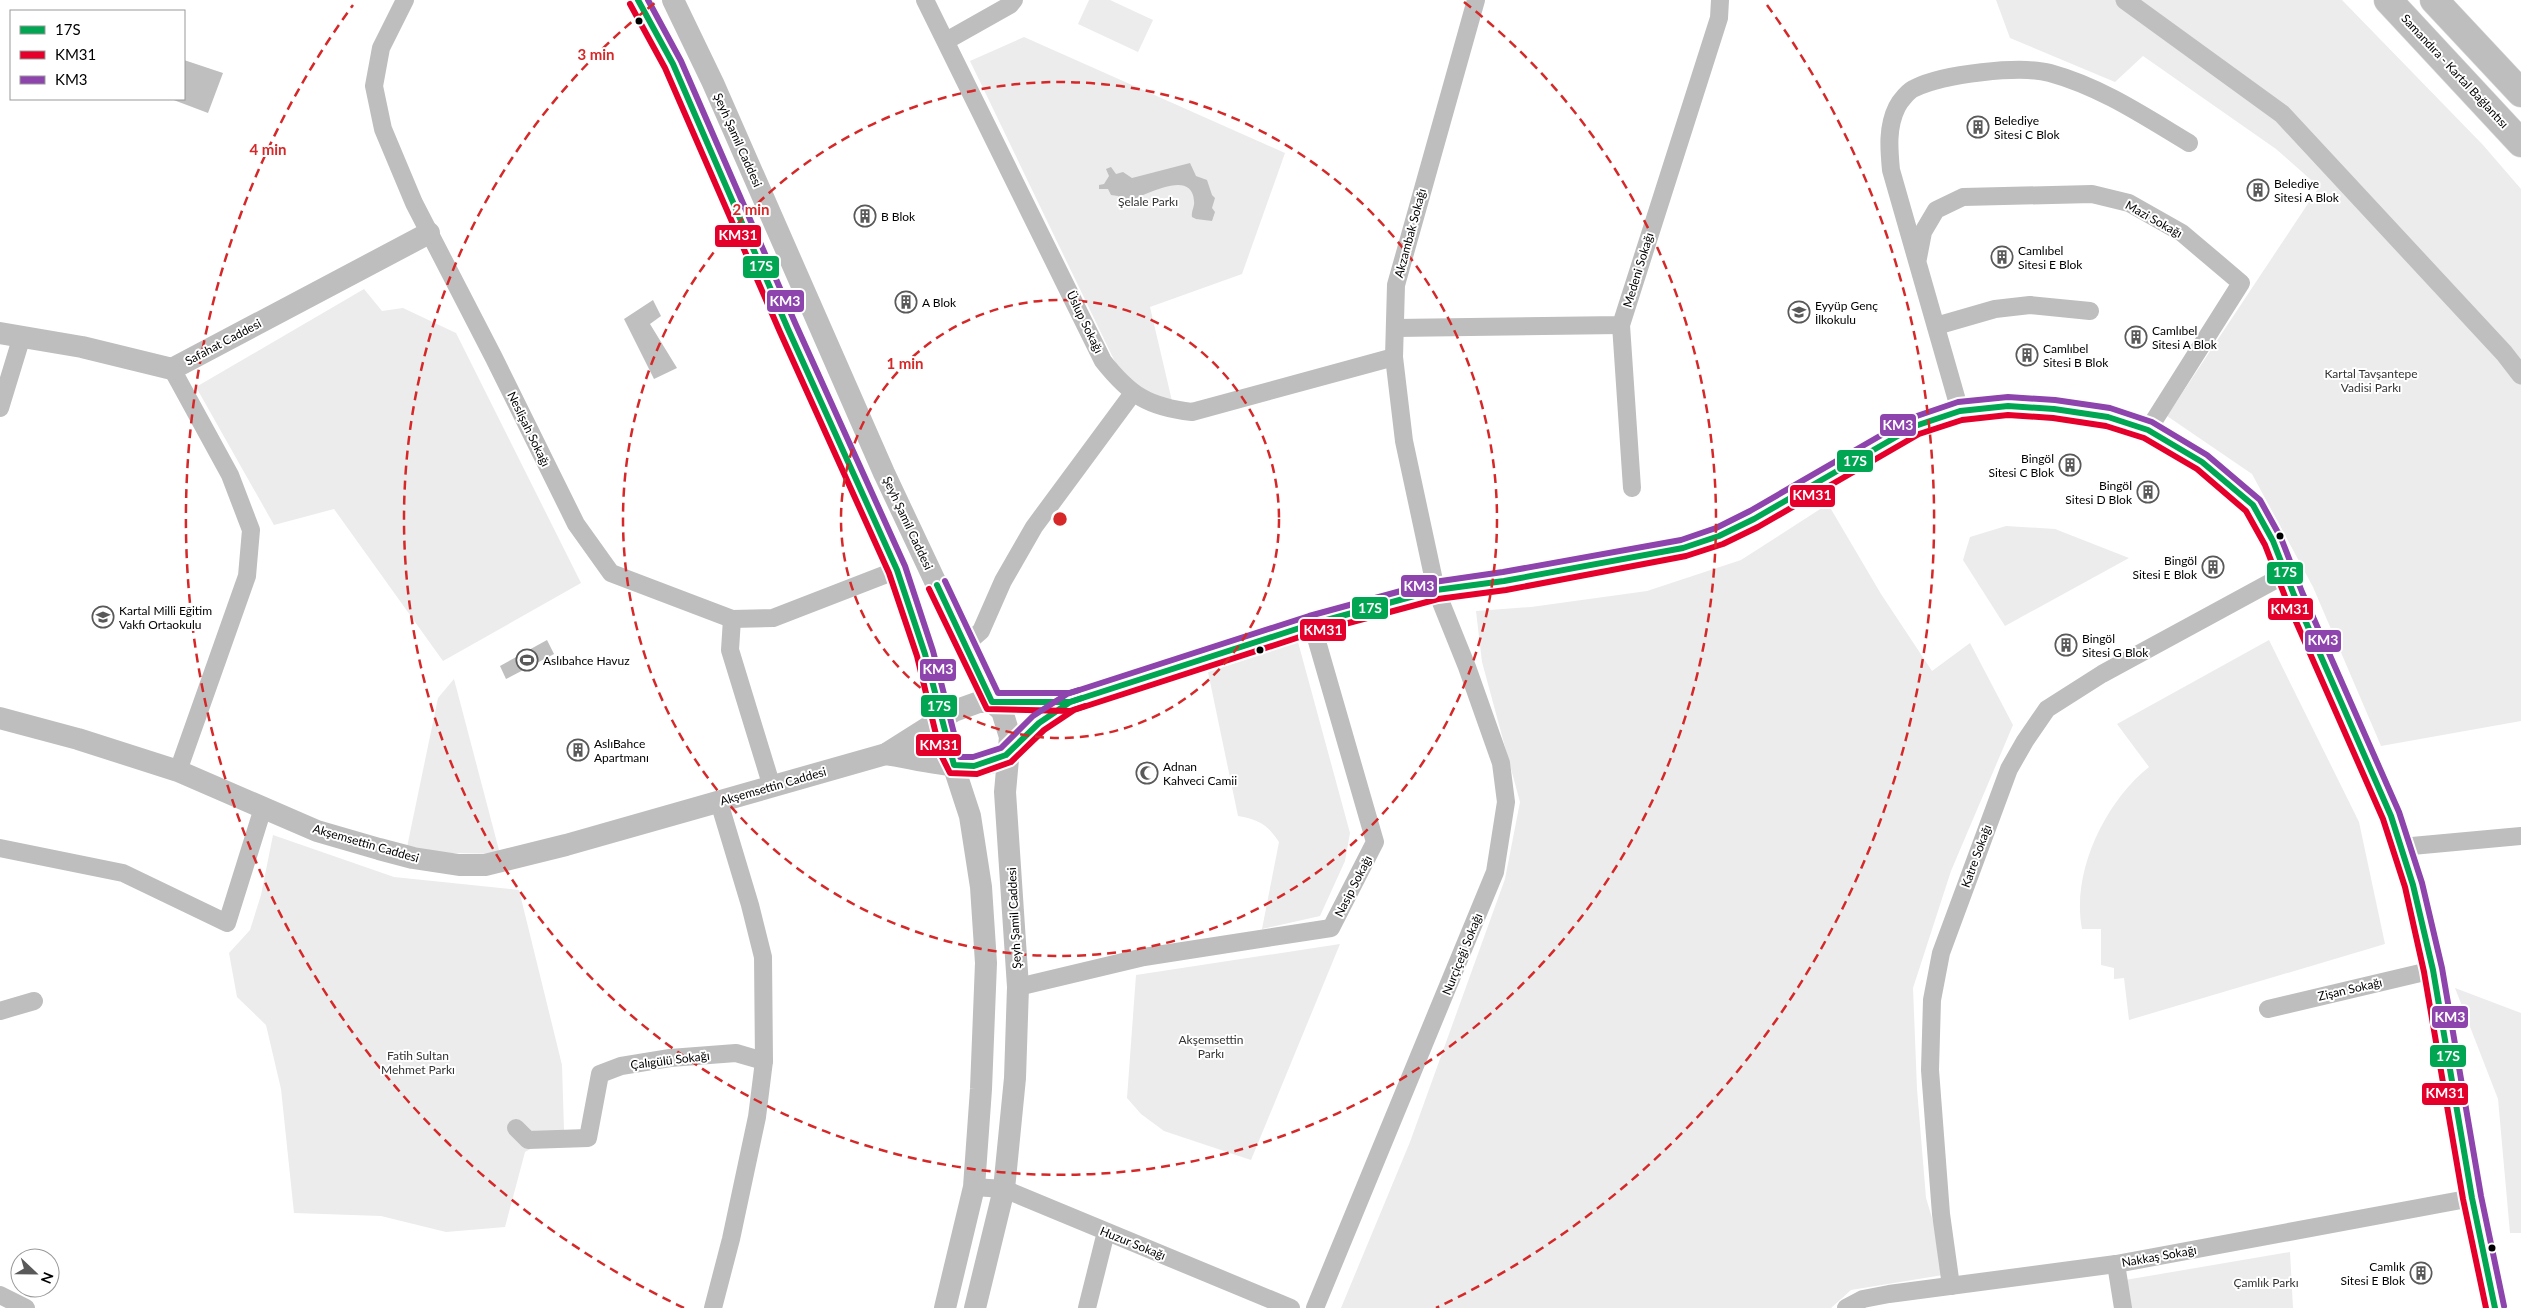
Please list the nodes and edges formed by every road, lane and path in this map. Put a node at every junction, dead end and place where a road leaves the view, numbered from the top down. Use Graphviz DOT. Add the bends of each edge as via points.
graph roads {
  1 [pos="405,0"];
  2 [pos="638,0"];
  3 [pos="673,0"];
  4 [pos="925,0"];
  5 [pos="1014,0"];
  6 [pos="1476,0"];
  7 [pos="1720,0"];
  8 [pos="2388,0"];
  9 [pos="2434,0"];
  10 [pos="946,41"];
  11 [pos="2521,93"];
  12 [pos="2188,143"];
  13 [pos="2521,143"];
  14 [pos="429,232"];
  15 [pos="1917,261"];
  16 [pos="2090,311"];
  17 [pos="1621,325"];
  18 [pos="1936,326"];
  19 [pos="1395,328"];
  20 [pos="0,333"];
  21 [pos="22,336"];
  22 [pos="1394,356"];
  23 [pos="172,369"];
  24 [pos="1133,393"];
  25 [pos="0,408"];
  26 [pos="1960,411"];
  27 [pos="2148,430"];
  28 [pos="1632,488"];
  29 [pos="897,570"];
  30 [pos="2286,574"];
  31 [pos="1436,590"];
  32 [pos="732,618"];
  33 [pos="1312,624"];
  34 [pos="965,644"];
  35 [pos="992,702"];
  36 [pos="1070,702"];
  37 [pos="0,718"];
  38 [pos="942,720"];
  39 [pos="886,754"];
  40 [pos="1006,755"];
  41 [pos="954,765"];
  42 [pos="178,772"];
  43 [pos="772,786"];
  44 [pos="719,802"];
  45 [pos="263,808"];
  46 [pos="2521,836"];
  47 [pos="2401,847"];
  48 [pos="0,848"];
  49 [pos="2433,970"];
  50 [pos="1018,987"];
  51 [pos="34,1001"];
  52 [pos="2268,1008"];
  53 [pos="0,1010"];
  54 [pos="764,1061"];
  55 [pos="516,1128"];
  56 [pos="974,1186"];
  57 [pos="1004,1189"];
  58 [pos="2472,1198"];
  59 [pos="1106,1232"];
  60 [pos="2116,1264"];
  61 [pos="1951,1286"];
  62 [pos="0,1295"];
  63 [pos="26,1308"];
  64 [pos="713,1308"];
  65 [pos="944,1308"];
  66 [pos="975,1308"];
  67 [pos="1087,1308"];
  68 [pos="1290,1308"];
  69 [pos="1315,1308"];
  70 [pos="1846,1308"];
  71 [pos="2123,1308"];
  72 [pos="2495,1308"];
  1 -- 14 [label="street, Neslişah Sokağı" via="381,48 374,86 383,129"];
  2 -- 29 [label="street" via="673,64"];
  3 -- 34 [label="street, Şeyh Şamil Caddesi" via="713,83 884,473"];
  4 -- 10 [label="street, Üslup Sokağı"];
  5 -- 10 [label="street"];
  6 -- 19 [label="street, Akzambak Sokağı" via="1396,285"];
  7 -- 17 [label="street, Medeni Sokağı" via="1719,18"];
  8 -- 13 [label="highway, Samandıra - Kartal Bağlantısı"];
  9 -- 11 [label="highway"];
  10 -- 24 [label="street, Üslup Sokağı" via="1104,361"];
  12 -- 15 [label="street, Mazi Sokağı" via="2114,98 2048,72 1994,71 1939,78 1912,89 1897,106 1888,135 1891,170"];
  14 -- 23 [label="street, Safahat Caddesi"];
  14 -- 32 [label="street, Neslişah Sokağı" via="576,524 611,573"];
  15 -- 18 [label="street, Mazi Sokağı"];
  15 -- 27 [label="street, Mazi Sokağı" via="1923,232 1936,210 1963,197 2092,194 2129,202 2182,233 2241,283"];
  16 -- 18 [label="street" via="2030,305 1995,309"];
  17 -- 19 [label="street, Medeni Sokağı"];
  17 -- 28 [label="street"];
  18 -- 26 [label="street, Mazi Sokağı"];
  19 -- 22 [label="street, Akzambak Sokağı"];
  20 -- 21 [label="street, Safahat Caddesi"];
  21 -- 23 [label="street, Safahat Caddesi"];
  21 -- 25 [label="street"];
  22 -- 24 [label="street, Üslup Sokağı" via="1192,412 1165,409 1139,399"];
  22 -- 31 [label="street, Akzambak Sokağı" via="1404,441"];
  23 -- 42 [label="street" via="230,475 251,530 245,584"];
  24 -- 34 [label="street" via="1034,527 981,631"];
  26 -- 27 [label="street, Akşemsettin Caddesi" via="2008,406 2054,409 2108,417"];
  26 -- 31 [label="street, Akşemsettin Caddesi" via="1915,426 1719,536 1683,548 1504,581"];
  27 -- 30 [label="street, Akşemsettin Caddesi" via="2202,462 2253,505"];
  29 -- 32 [label="street, Neslişah Sokağı" via="773,618"];
  29 -- 38 [label="street" via="925,654"];
  30 -- 47 [label="street, Akşemsettin Caddesi" via="2391,816"];
  30 -- 61 [label="street, Katre Sokağı" via="2102,674 2047,709 2009,770 1942,953 1932,1000 1930,1070 1941,1214"];
  31 -- 33 [label="street, Akşemsettin Caddesi"];
  31 -- 69 [label="street, Nurçiçeği Sokağı" via="1501,762 1506,802 1495,872"];
  32 -- 43 [label="street" via="730,650"];
  33 -- 36 [label="street, Akşemsettin Caddesi"];
  33 -- 50 [label="street, Nasip Sokağı" via="1375,842 1331,928 1144,957"];
  34 -- 35 [label="street, Şeyh Şamil Caddesi"];
  35 -- 36 [label="street, Akşemsettin Caddesi"];
  35 -- 38 [label="street, Akşemsettin Caddesi" via="965,707"];
  35 -- 40 [label="street, Şeyh Şamil Caddesi" via="1002,711 1010,737"];
  36 -- 40 [label="street, Akşemsettin Caddesi" via="1039,723"];
  37 -- 42 [label="street, Akşemsettin Caddesi" via="78,739"];
  38 -- 39 [label="street, Akşemsettin Caddesi"];
  38 -- 41 [label="street"];
  39 -- 41 [label="street, Akşemsettin Caddesi"];
  39 -- 43 [label="street, Akşemsettin Caddesi"];
  40 -- 41 [label="street, Akşemsettin Caddesi" via="974,766"];
  40 -- 50 [label="street, Şeyh Şamil Caddesi"];
  41 -- 56 [label="street" via="970,816 978,864 986,963 982,1088"];
  42 -- 45 [label="street, Akşemsettin Caddesi"];
  43 -- 44 [label="street, Akşemsettin Caddesi"];
  44 -- 45 [label="street, Akşemsettin Caddesi" via="503,863 485,865 459,865 394,853 317,830"];
  44 -- 54 [label="street" via="763,957"];
  45 -- 48 [label="street" via="227,923 123,873"];
  46 -- 47 [label="street"];
  47 -- 49 [label="street, Akşemsettin Caddesi"];
  49 -- 52 [label="street, Zişan Sokağı"];
  49 -- 58 [label="street, Akşemsettin Caddesi"];
  50 -- 57 [label="street, Şeyh Şamil Caddesi" via="1015,1078"];
  51 -- 53 [label="street"];
  54 -- 55 [label="street, Çalıgülü Sokağı" via="736,1053 670,1058 622,1066 600,1074 588,1138 528,1140"];
  54 -- 64 [label="street" via="757,1117"];
  56 -- 57 [label="street, Huzur Sokağı"];
  56 -- 65 [label="street"];
  57 -- 59 [label="street, Huzur Sokağı"];
  57 -- 66 [label="street, Şeyh Şamil Caddesi"];
  58 -- 60 [label="street, Nakkaş Sokağı"];
  58 -- 72 [label="street, Akşemsettin Caddesi"];
  59 -- 67 [label="street"];
  59 -- 68 [label="street, Huzur Sokağı"];
  60 -- 61 [label="street, Nakkaş Sokağı"];
  60 -- 71 [label="street"];
  61 -- 70 [label="street, Nakkaş Sokağı" via="1863,1299"];
  62 -- 63 [label="street"];
}
